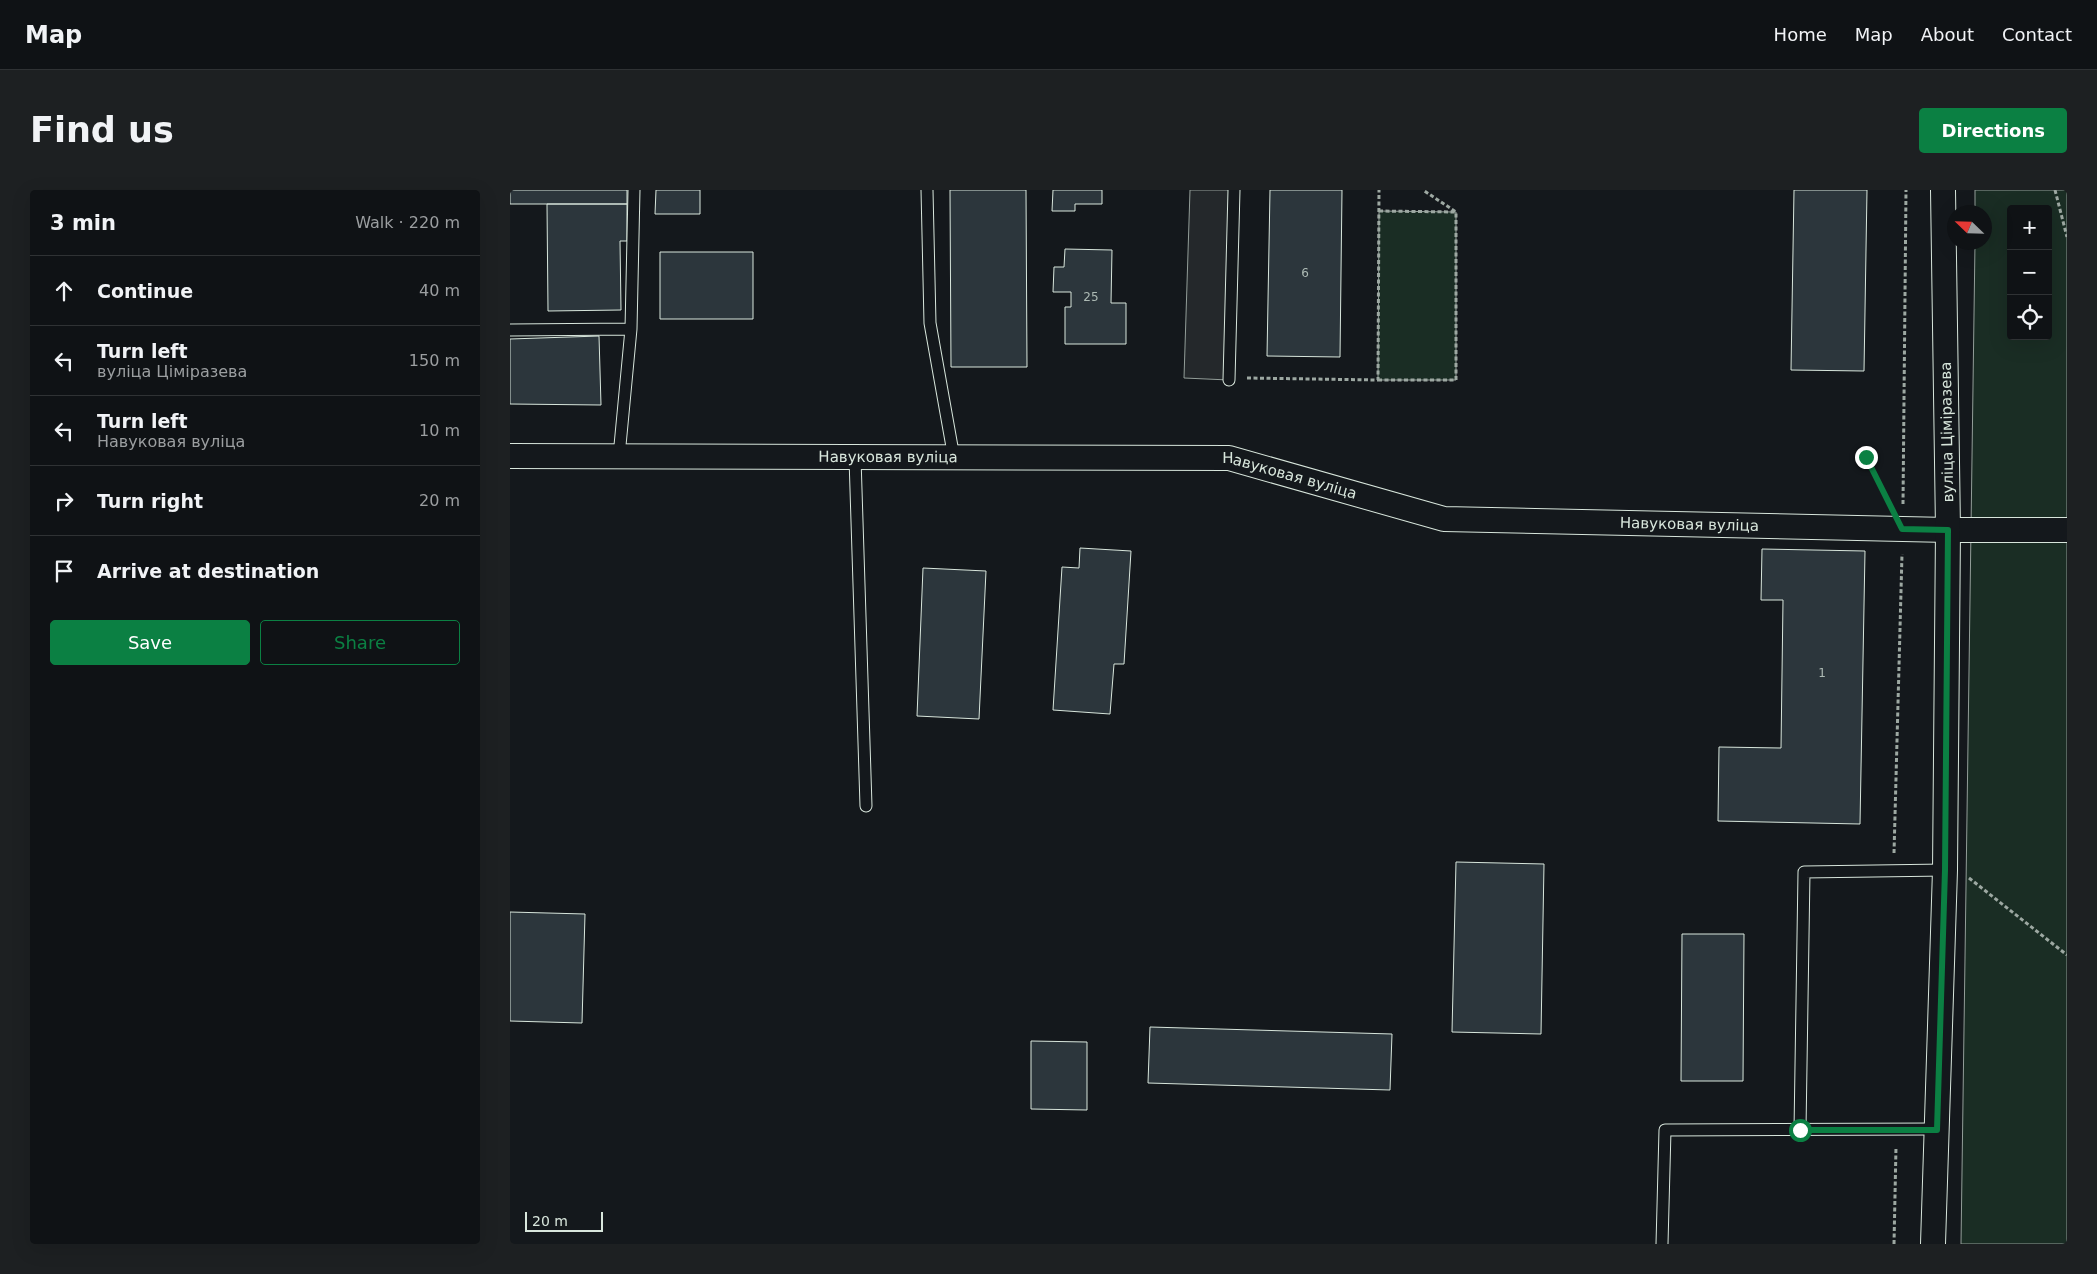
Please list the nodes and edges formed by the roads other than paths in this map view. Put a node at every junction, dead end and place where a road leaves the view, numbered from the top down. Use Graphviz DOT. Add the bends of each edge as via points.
graph roads {
  1 [pos="634,190"];
  2 [pos="927,190"];
  3 [pos="1234,190"];
  4 [pos="1943,190"];
  5 [pos="631,328"];
  6 [pos="510,330"];
  7 [pos="1229,380"];
  8 [pos="510,456"];
  9 [pos="619,456"];
  10 [pos="855,458"];
  11 [pos="954,458"];
  12 [pos="1948,530"];
  13 [pos="2067,530"];
  14 [pos="866,806"];
  15 [pos="1945,865"];
  16 [pos="1800,1130"];
  17 [pos="1937,1130"];
  18 [pos="1662,1244"];
  19 [pos="1933,1244"];
  1 -- 5 [label="lane"];
  2 -- 11 [label="lane" via="930,323"];
  3 -- 7 [label="lane"];
  4 -- 12 [label="street, вуліца Ціміразева"];
  5 -- 6 [label="lane"];
  5 -- 9 [label="lane"];
  8 -- 9 [label="street, Навуковая вуліца"];
  9 -- 10 [label="street, Навуковая вуліца"];
  10 -- 11 [label="street, Навуковая вуліца"];
  10 -- 14 [label="lane"];
  11 -- 12 [label="street, Навуковая вуліца" via="1230,458 1444,519"];
  12 -- 13 [label="street, Навуковая вуліца"];
  12 -- 15 [label="street, вуліца Ціміразева"];
  15 -- 16 [label="lane" via="1804,872"];
  15 -- 17 [label="street, вуліца Ціміразева"];
  16 -- 17 [label="lane"];
  16 -- 18 [label="lane" via="1665,1130"];
  17 -- 19 [label="street, вуліца Ціміразева"];
}
